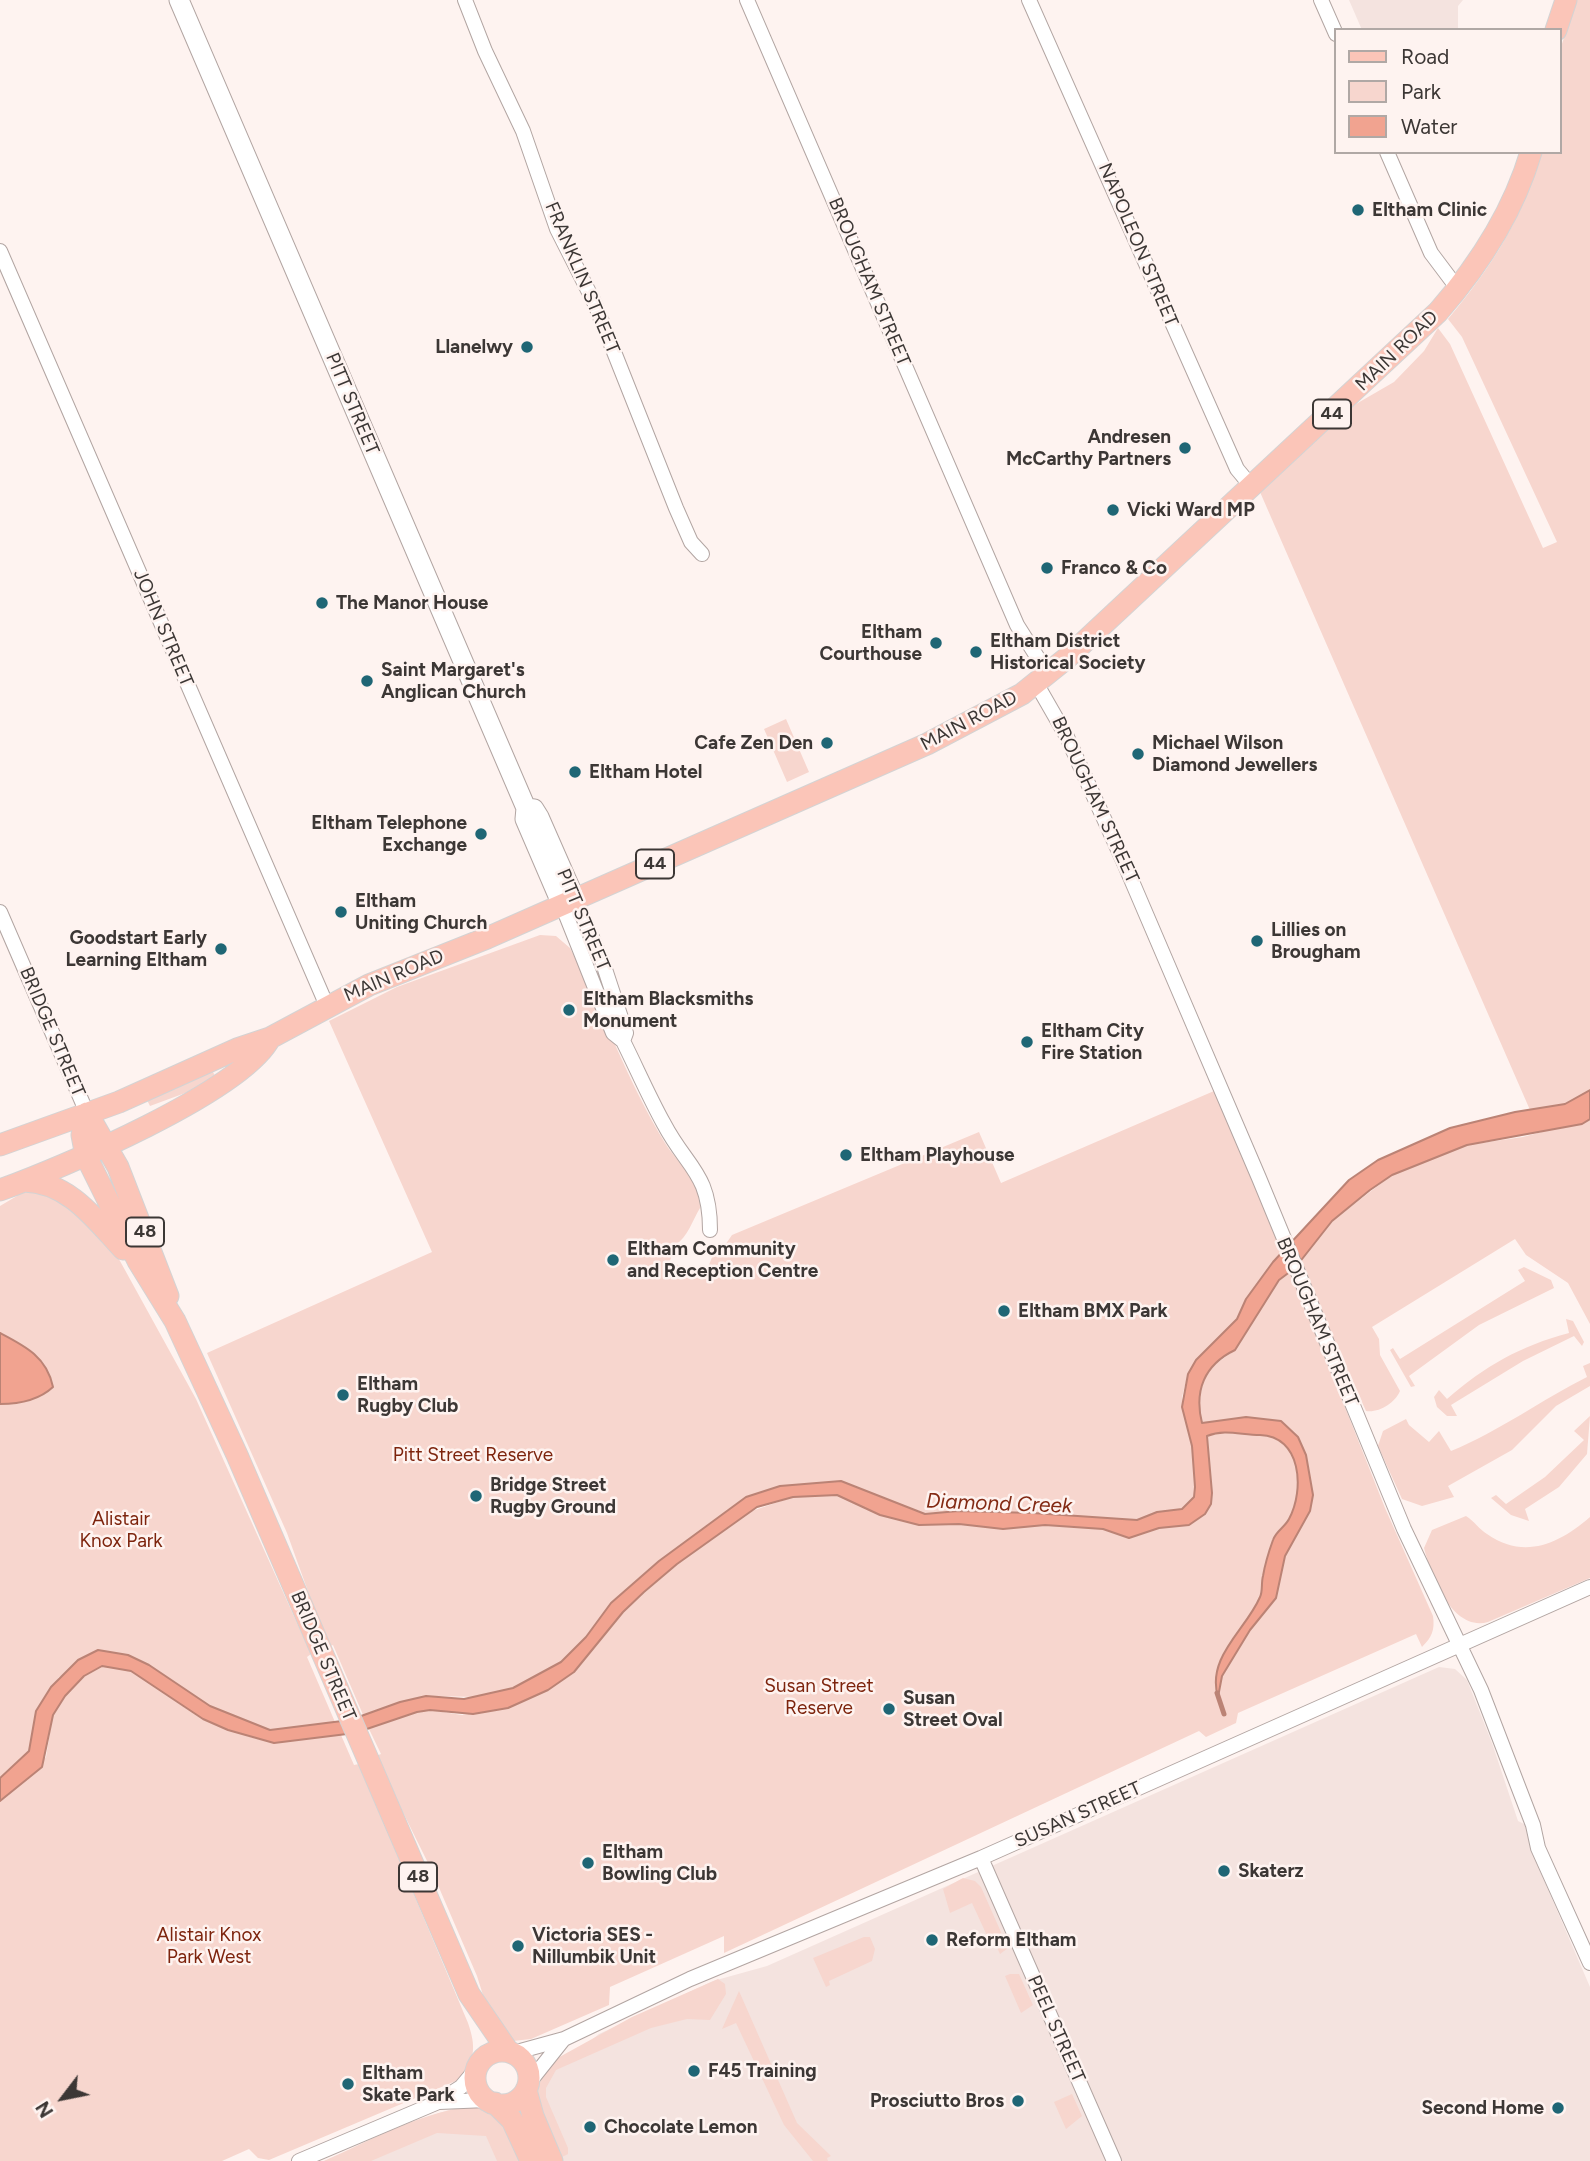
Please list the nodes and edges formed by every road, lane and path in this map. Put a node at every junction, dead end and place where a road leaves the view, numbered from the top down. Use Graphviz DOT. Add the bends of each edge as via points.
graph roads {
  1 [pos="179,0"];
  2 [pos="465,0"];
  3 [pos="747,0"];
  4 [pos="1029,0"];
  5 [pos="1321,0"];
  6 [pos="1566,0"];
  7 [pos="1557,28"];
  8 [pos="1334,29"];
  9 [pos="1388,154"];
  10 [pos="1530,154"];
  11 [pos="0,251"];
  12 [pos="1458,289"];
  13 [pos="1252,487"];
  14 [pos="702,554"];
  15 [pos="1042,679"];
  16 [pos="568,902"];
  17 [pos="0,912"];
  18 [pos="327,1006"];
  19 [pos="270,1038"];
  20 [pos="87,1113"];
  21 [pos="0,1145"];
  22 [pos="106,1146"];
  23 [pos="86,1156"];
  24 [pos="24,1181"];
  25 [pos="0,1190"];
  26 [pos="710,1230"];
  27 [pos="138,1261"];
  28 [pos="175,1321"];
  29 [pos="1590,1587"];
  30 [pos="1460,1644"];
  31 [pos="981,1858"];
  32 [pos="1590,1963"];
  33 [pos="469,1994"];
  34 [pos="564,2039"];
  35 [pos="510,2052"];
  36 [pos="478,2066"];
  37 [pos="527,2087"];
  38 [pos="491,2102"];
  39 [pos="436,2103"];
  40 [pos="299,2161"];
  41 [pos="531,2161"];
  42 [pos="552,2161"];
  43 [pos="1114,2161"];
  1 -- 16 [label="street, PITT STREET" via="526,808 526,823"];
  2 -- 14 [label="street, FRANKLIN STREET" via="676,508 691,542"];
  3 -- 15 [label="street, BROUGHAM STREET"];
  4 -- 13 [label="street, NAPOLEON STREET" via="1237,469"];
  5 -- 8 [label="street"];
  6 -- 7 [label="main road"];
  9 -- 12 [label="street" via="1431,253"];
  10 -- 12 [label="main road, MAIN ROAD / 44" via="1508,211"];
  11 -- 18 [label="street, JOHN STREET"];
  12 -- 13 [label="main road, MAIN ROAD / 44" via="1426,325"];
  13 -- 15 [label="main road, MAIN ROAD / 44"];
  15 -- 16 [label="main road, MAIN ROAD / 44" via="927,744"];
  15 -- 30 [label="street, BROUGHAM STREET" via="1259,1178 1416,1557"];
  16 -- 18 [label="main road, MAIN ROAD / 44"];
  16 -- 26 [label="street, PITT STREET" via="607,1020 615,1036 624,1041 664,1124 699,1174"];
  17 -- 20 [label="street, BRIDGE STREET"];
  18 -- 19 [label="main road, MAIN ROAD / 44"];
  19 -- 20 [label="main road, MAIN ROAD / 44"];
  19 -- 22 [label="main road, MAIN ROAD / 44" via="258,1056 237,1072"];
  20 -- 21 [label="main road, MAIN ROAD / 44"];
  20 -- 22 [label="main road, BRIDGE STREET / 48"];
  20 -- 23 [label="main road, BRIDGE STREET / 48" via="82,1135"];
  22 -- 23 [label="main road, MAIN ROAD / 44"];
  22 -- 28 [label="main road, BRIDGE STREET / 48" via="154,1254"];
  23 -- 24 [label="main road, MAIN ROAD / 44"];
  23 -- 27 [label="main road, BRIDGE STREET / 48"];
  24 -- 25 [label="main road, MAIN ROAD / 44"];
  24 -- 27 [label="main road" via="49,1185 73,1198"];
  27 -- 28 [label="main road, BRIDGE STREET / 48"];
  28 -- 33 [label="main road, BRIDGE STREET / 48"];
  29 -- 30 [label="street, SUSAN STREET"];
  30 -- 31 [label="street, SUSAN STREET"];
  30 -- 32 [label="street, BROUGHAM STREET" via="1499,1736 1540,1853"];
  31 -- 34 [label="street, SUSAN STREET" via="690,1979"];
  31 -- 43 [label="street, PEEL STREET"];
  33 -- 35 [label="main road, BRIDGE STREET / 48"];
  33 -- 36 [label="main road, BRIDGE STREET / 48" via="479,2038"];
  34 -- 35 [label="street, SUSAN STREET"];
  34 -- 37 [label="street, SUSAN STREET"];
  35 -- 36 [label="main road" via="492,2053"];
  35 -- 37 [label="main road, 48" via="524,2063"];
  36 -- 38 [label="main road, 48" via="476,2086"];
  36 -- 39 [label="street" via="461,2087"];
  37 -- 38 [label="main road" via="512,2102"];
  37 -- 42 [label="main road, 48" via="533,2116"];
  38 -- 39 [label="street"];
  38 -- 41 [label="main road, 48" via="512,2120"];
  39 -- 40 [label="street"];
}
